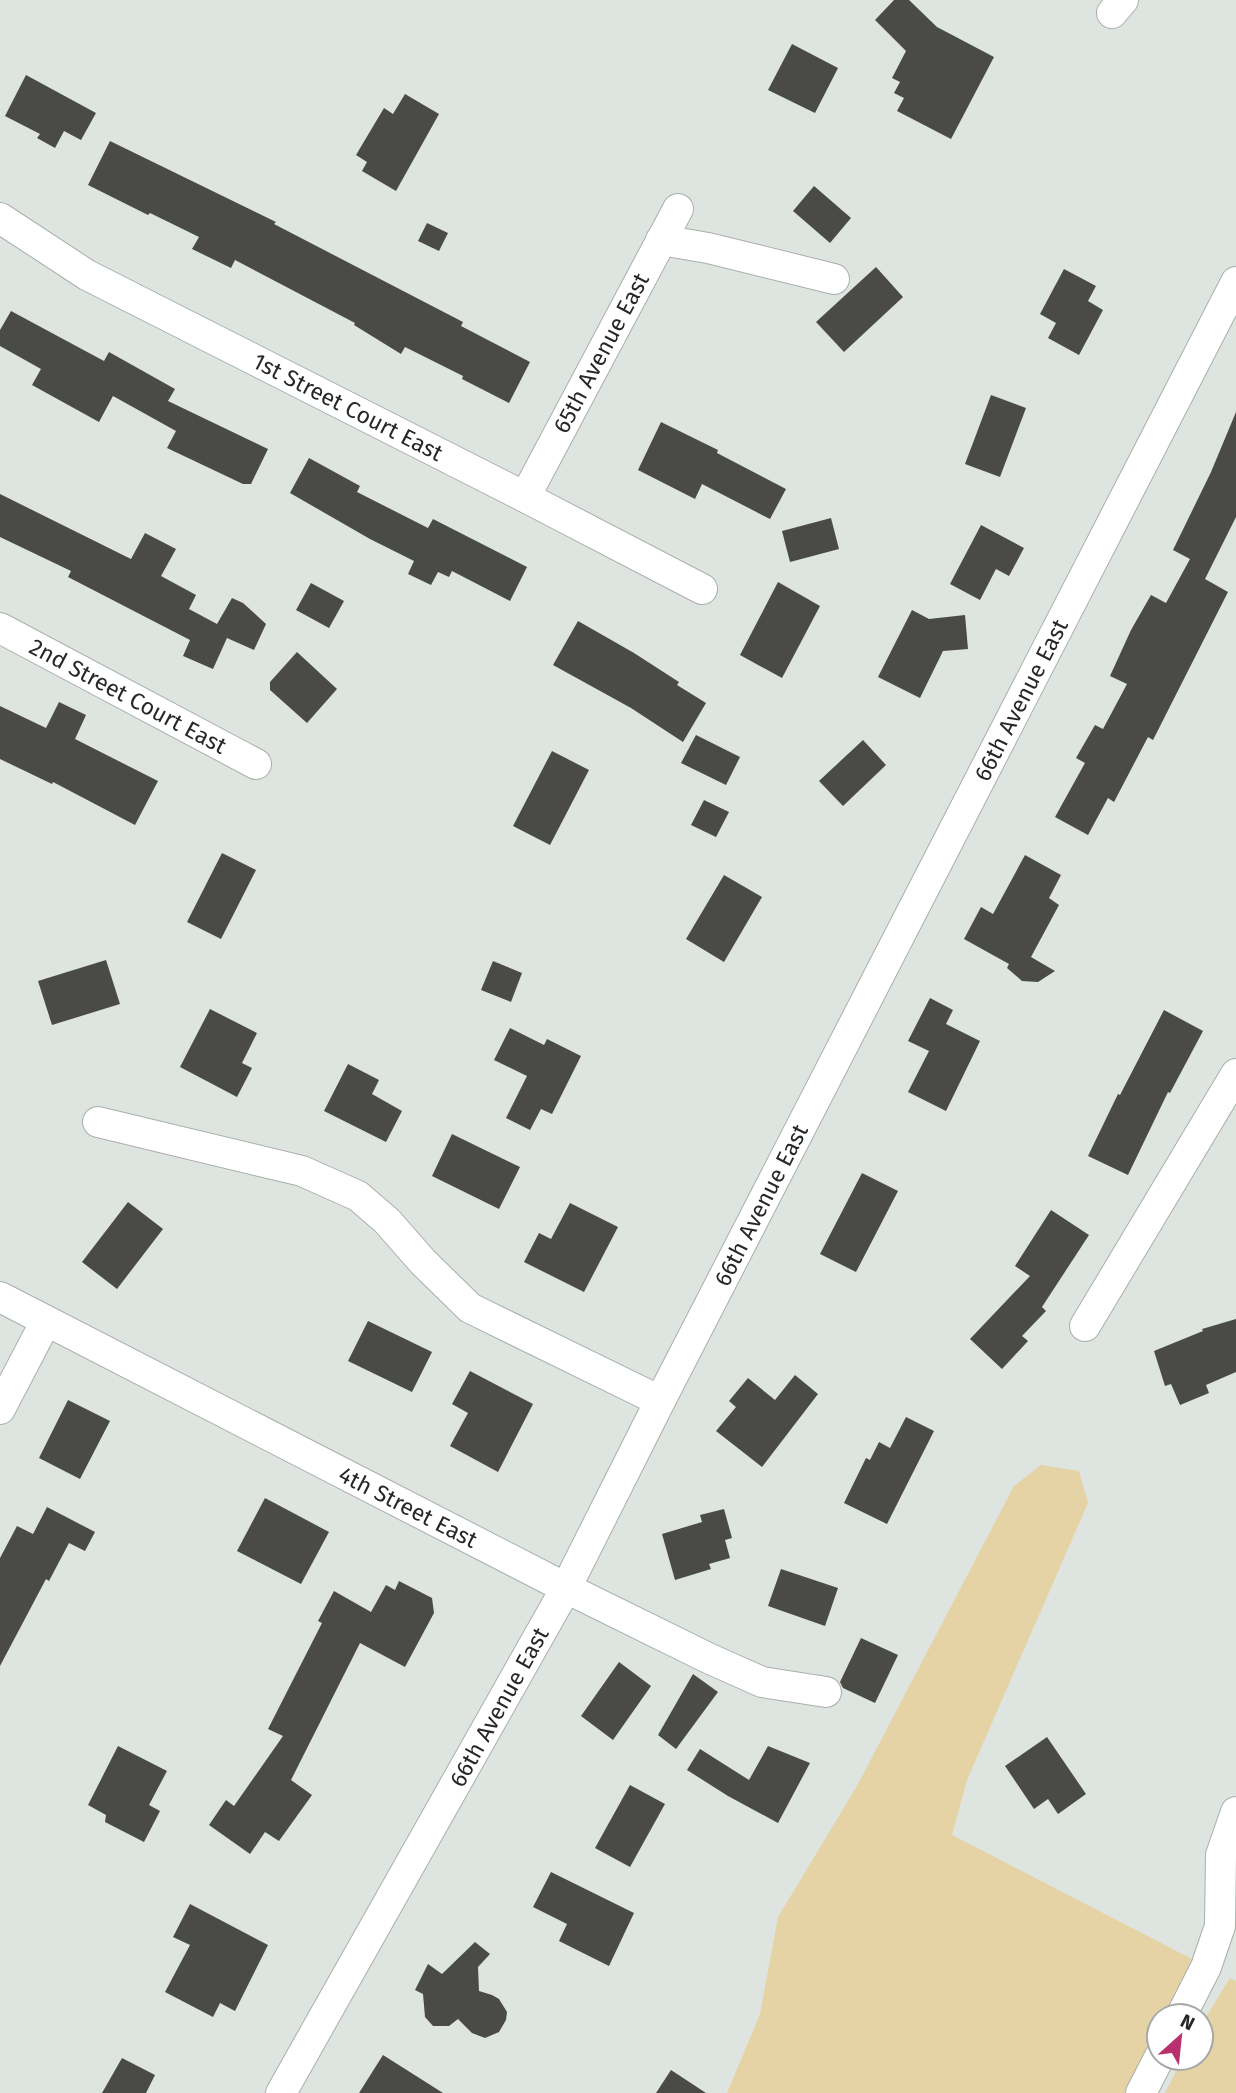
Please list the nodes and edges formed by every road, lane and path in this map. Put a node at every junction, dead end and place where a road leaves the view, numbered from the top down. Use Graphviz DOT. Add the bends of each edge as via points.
graph roads {
  1 [pos="678,209"];
  2 [pos="0,218"];
  3 [pos="661,240"];
  4 [pos="834,279"];
  5 [pos="1230,294"];
  6 [pos="525,497"];
  7 [pos="702,589"];
  8 [pos="0,628"];
  9 [pos="257,764"];
  10 [pos="1236,1074"];
  11 [pos="98,1122"];
  12 [pos="0,1297"];
  13 [pos="46,1321"];
  14 [pos="1085,1326"];
  15 [pos="660,1402"];
  16 [pos="0,1409"];
  17 [pos="566,1588"];
  18 [pos="826,1692"];
  19 [pos="1236,1812"];
  20 [pos="1188,2002"];
  21 [pos="1152,2072"];
  22 [pos="281,2093"];
  23 [pos="1141,2093"];
  1 -- 3 [label="street, 65th Avenue East"];
  2 -- 6 [label="street, 1st Street Court East" via="87,275"];
  3 -- 4 [label="street"];
  3 -- 6 [label="street, 65th Avenue East"];
  5 -- 15 [label="street, 66th Avenue East"];
  6 -- 7 [label="street, 1st Street Court East"];
  8 -- 9 [label="street, 2nd Street Court East"];
  10 -- 14 [label="street"];
  11 -- 15 [label="street" via="331,1182 358,1196 387,1221 470,1308"];
  12 -- 13 [label="street, 4th Street East"];
  13 -- 16 [label="street"];
  13 -- 17 [label="street, 4th Street East"];
  15 -- 17 [label="street, 66th Avenue East"];
  17 -- 18 [label="street, 4th Street East" via="762,1682"];
  17 -- 22 [label="street, 66th Avenue East"];
  19 -- 20 [label="street" via="1221,1855 1220,1926"];
  21 -- 23 [label="street"];
}
